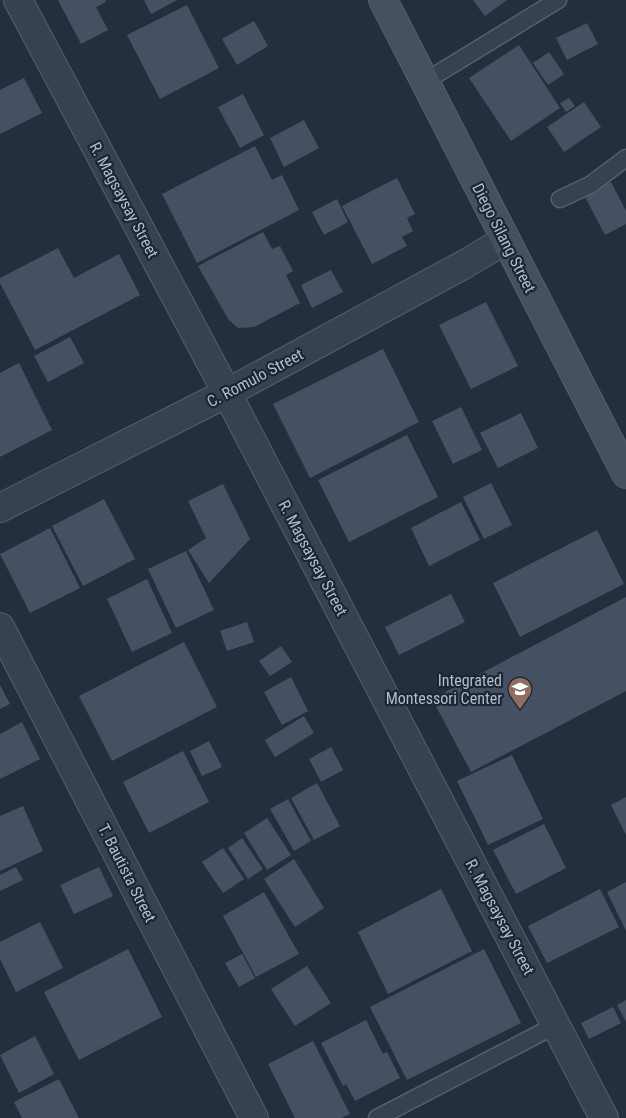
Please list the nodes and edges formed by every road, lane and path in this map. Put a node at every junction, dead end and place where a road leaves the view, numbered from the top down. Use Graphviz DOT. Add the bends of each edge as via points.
graph roads {
  1 [pos="18,0"];
  2 [pos="383,0"];
  3 [pos="558,0"];
  4 [pos="424,82"];
  5 [pos="626,158"];
  6 [pos="560,199"];
  7 [pos="505,240"];
  8 [pos="227,393"];
  9 [pos="626,474"];
  10 [pos="0,508"];
  11 [pos="0,627"];
  12 [pos="556,1025"];
  13 [pos="254,1118"];
  14 [pos="377,1118"];
  15 [pos="604,1118"];
  1 -- 8 [label="street, R. Magsaysay Street"];
  2 -- 4 [label="street, Diego Silang Street"];
  3 -- 4 [label="lane"];
  4 -- 7 [label="street, Diego Silang Street"];
  5 -- 6 [label="lane" via="590,185"];
  7 -- 8 [label="street, C. Romulo Street"];
  7 -- 9 [label="street, Diego Silang Street"];
  8 -- 10 [label="street, C. Romulo Street"];
  8 -- 12 [label="street, R. Magsaysay Street"];
  11 -- 13 [label="street, T. Bautista Street"];
  12 -- 14 [label="lane"];
  12 -- 15 [label="street, R. Magsaysay Street"];
}
